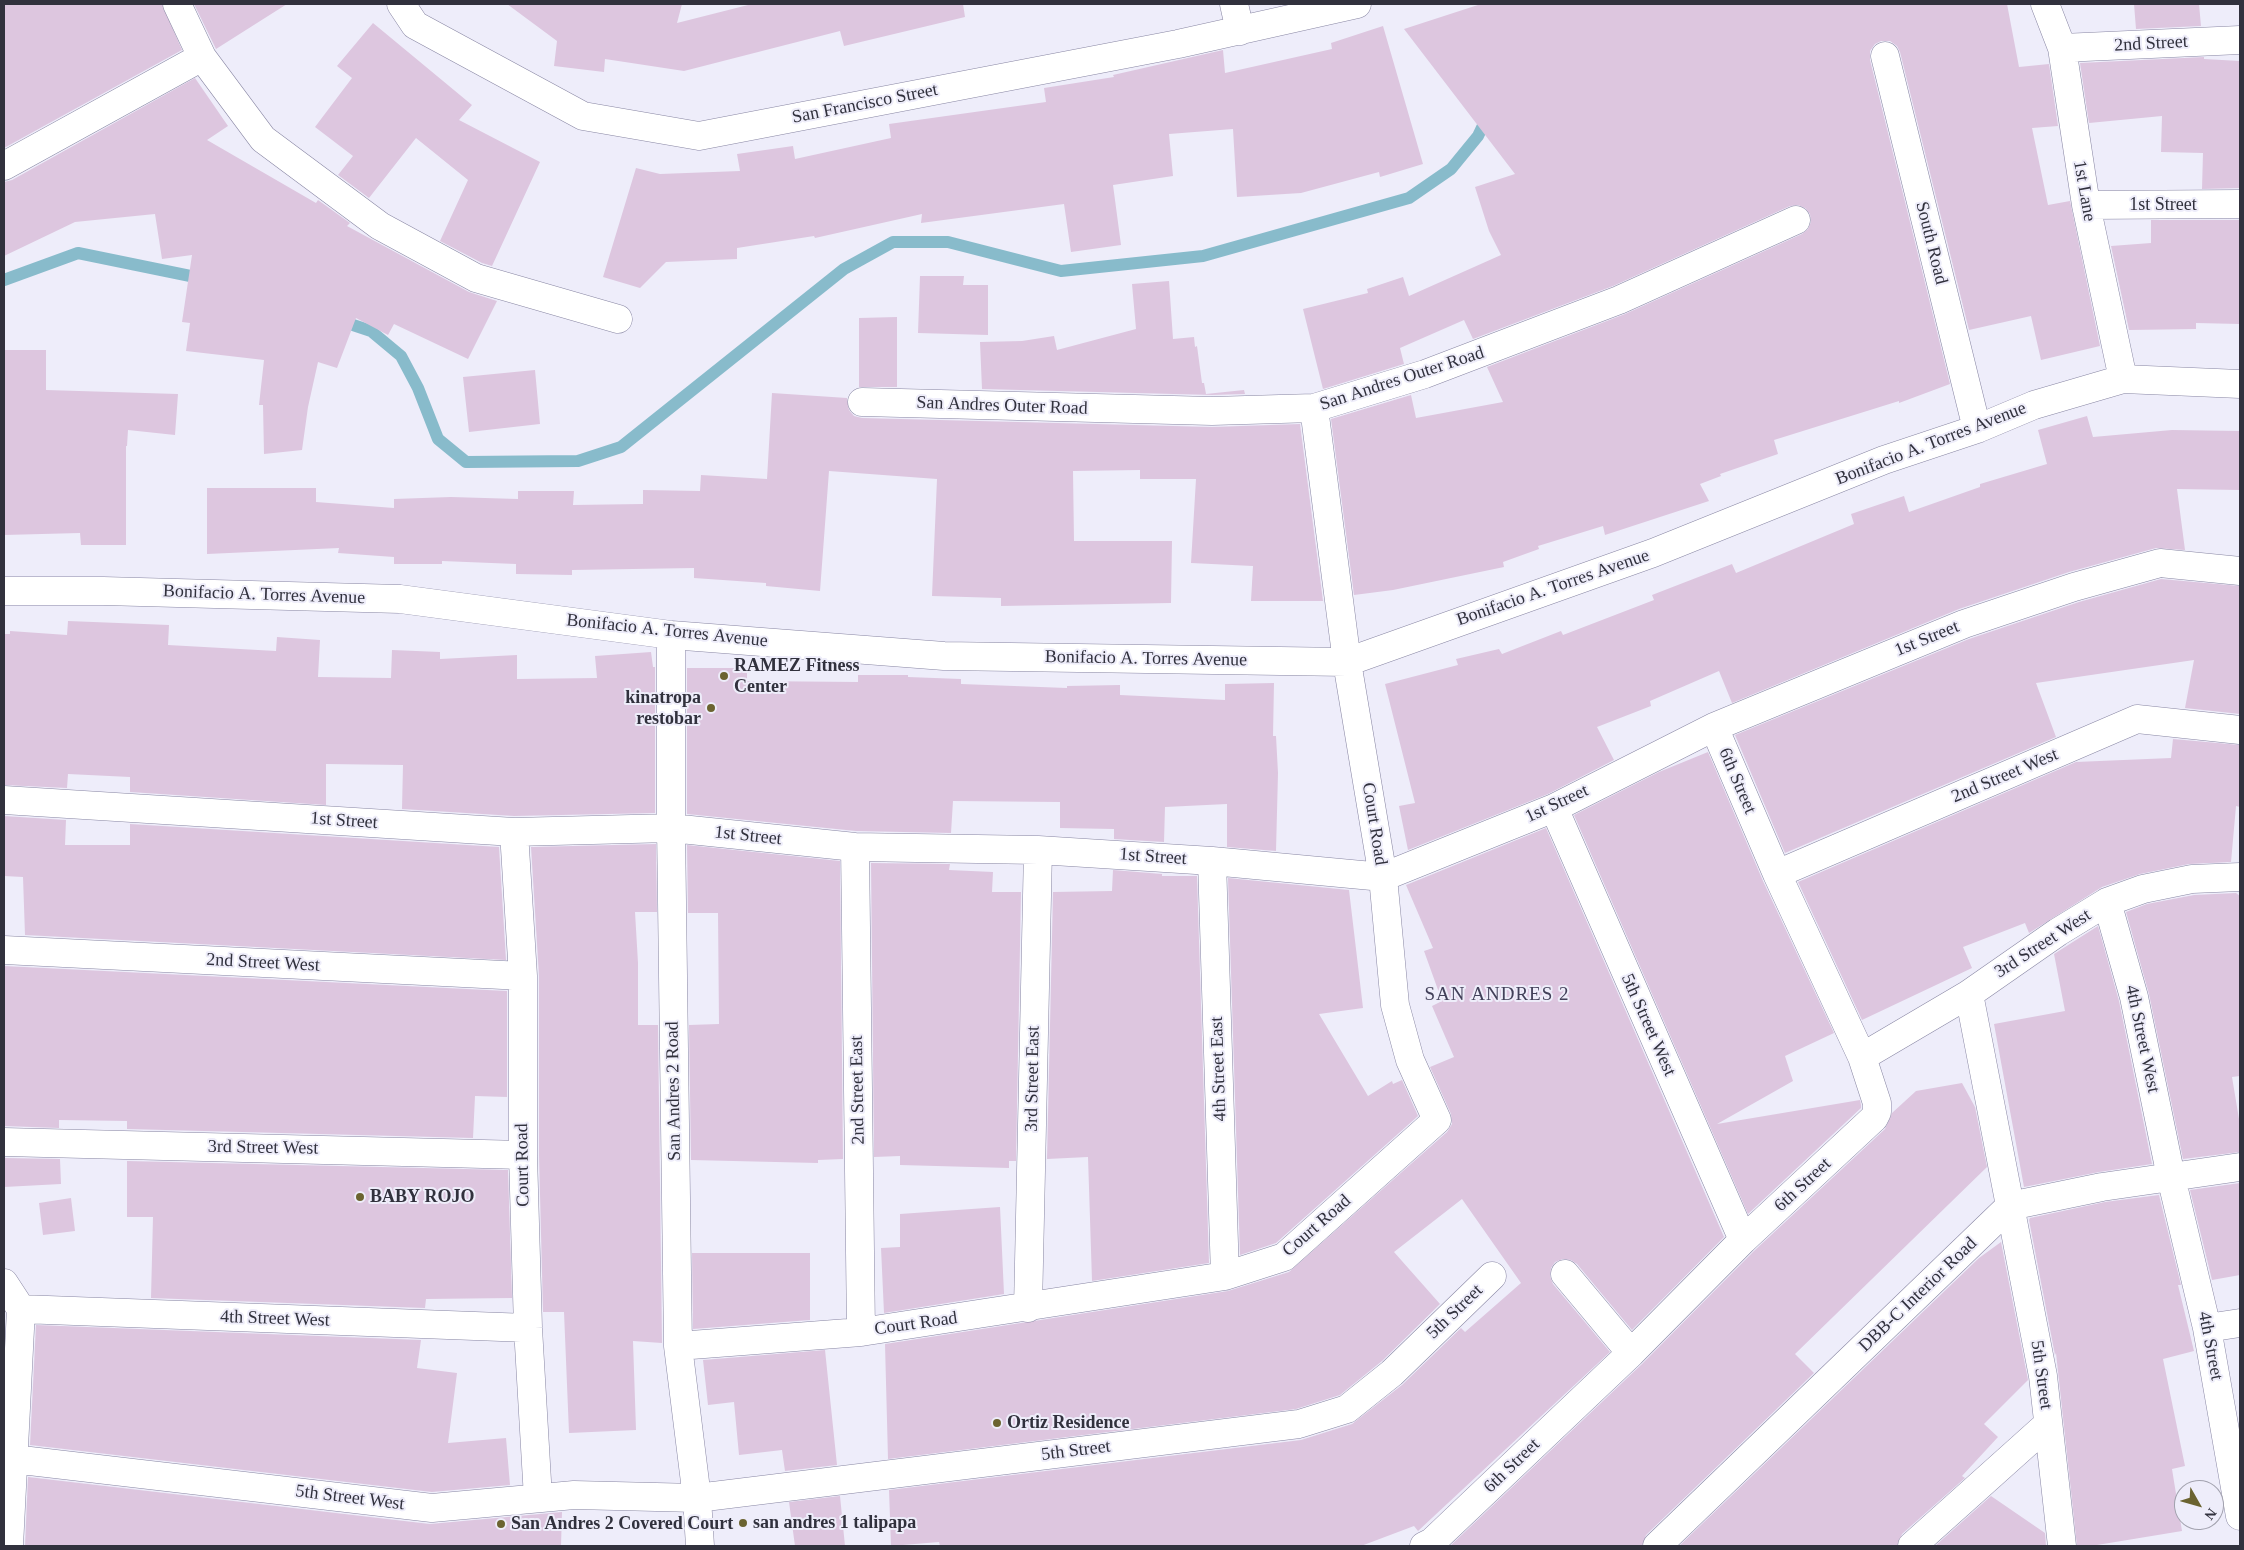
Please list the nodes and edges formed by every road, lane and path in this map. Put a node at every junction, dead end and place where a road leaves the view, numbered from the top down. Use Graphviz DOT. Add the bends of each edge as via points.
graph roads {
  1 [pos="176,4"];
  2 [pos="401,4"];
  3 [pos="1234,4"];
  4 [pos="1357,4"];
  5 [pos="2045,4"];
  6 [pos="1240,31"];
  7 [pos="2240,40"];
  8 [pos="2062,48"];
  9 [pos="1884,56"];
  10 [pos="202,57"];
  11 [pos="4,166"];
  12 [pos="2240,204"];
  13 [pos="2086,205"];
  14 [pos="1796,220"];
  15 [pos="618,319"];
  16 [pos="2123,379"];
  17 [pos="2240,384"];
  18 [pos="862,402"];
  19 [pos="1314,408"];
  20 [pos="1977,429"];
  21 [pos="2240,571"];
  22 [pos="4,591"];
  23 [pos="671,635"];
  24 [pos="1347,662"];
  25 [pos="1714,727"];
  26 [pos="2240,730"];
  27 [pos="4,800"];
  28 [pos="1554,808"];
  29 [pos="671,828"];
  30 [pos="514,832"];
  31 [pos="855,848"];
  32 [pos="1038,850"];
  33 [pos="1212,861"];
  34 [pos="2240,873"];
  35 [pos="1777,874"];
  36 [pos="1383,877"];
  37 [pos="2108,902"];
  38 [pos="4,950"];
  39 [pos="523,976"];
  40 [pos="1969,994"];
  41 [pos="1862,1057"];
  42 [pos="4,1142"];
  43 [pos="522,1155"];
  44 [pos="2240,1167"];
  45 [pos="2171,1177"];
  46 [pos="2010,1206"];
  47 [pos="1743,1240"];
  48 [pos="1565,1274"];
  49 [pos="1225,1276"];
  50 [pos="1492,1276"];
  51 [pos="4,1283"];
  52 [pos="1028,1308"];
  53 [pos="21,1310"];
  54 [pos="2240,1323"];
  55 [pos="528,1328"];
  56 [pos="2207,1328"];
  57 [pos="861,1332"];
  58 [pos="678,1346"];
  59 [pos="1631,1353"];
  60 [pos="2048,1424"];
  61 [pos="8,1458"];
  62 [pos="538,1498"];
  63 [pos="697,1498"];
  64 [pos="2240,1516"];
  65 [pos="1430,1545"];
  66 [pos="9,1546"];
  67 [pos="700,1546"];
  68 [pos="1658,1546"];
  69 [pos="1912,1546"];
  70 [pos="2062,1546"];
  1 -- 10 [label="street"];
  2 -- 6 [label="street, San Francisco Street" via="415,25 583,116 699,136"];
  3 -- 6 [label="street"];
  4 -- 6 [label="street, San Francisco Street"];
  5 -- 8 [label="street, 1st Lane"];
  7 -- 8 [label="street, 2nd Street"];
  8 -- 13 [label="street, 1st Lane"];
  9 -- 20 [label="street, South Road"];
  10 -- 11 [label="street"];
  10 -- 15 [label="street" via="263,139 380,226 476,278"];
  12 -- 13 [label="street, 1st Street"];
  13 -- 16 [label="street, 1st Lane"];
  14 -- 19 [label="street, San Andres Outer Road" via="1583,314 1425,374"];
  16 -- 17 [label="street, Bonifacio A. Torres Avenue"];
  16 -- 20 [label="street, Bonifacio A. Torres Avenue" via="2034,405"];
  18 -- 19 [label="street, San Andres Outer Road" via="1202,411"];
  19 -- 24 [label="street, Court Road"];
  20 -- 24 [label="street, Bonifacio A. Torres Avenue" via="1884,460 1653,553"];
  21 -- 25 [label="street, 1st Street" via="2160,563 2074,587 1964,624"];
  22 -- 23 [label="street, Bonifacio A. Torres Avenue" via="400,599"];
  23 -- 24 [label="street, Bonifacio A. Torres Avenue" via="944,656"];
  23 -- 29 [label="street, San Andres 2 Road"];
  24 -- 36 [label="street, Court Road"];
  25 -- 28 [label="street, 1st Street"];
  25 -- 35 [label="street, 6th Street"];
  26 -- 35 [label="street, 2nd Street West" via="2137,719"];
  27 -- 30 [label="street, 1st Street"];
  28 -- 36 [label="street, 1st Street"];
  28 -- 47 [label="street, 5th Street West"];
  29 -- 30 [label="street, 1st Street"];
  29 -- 31 [label="street, 1st Street"];
  29 -- 58 [label="street, San Andres 2 Road"];
  30 -- 39 [label="street, Court Road"];
  31 -- 32 [label="street, 1st Street"];
  31 -- 57 [label="street, 2nd Street East"];
  32 -- 33 [label="street, 1st Street"];
  32 -- 52 [label="street, 3rd Street East"];
  33 -- 36 [label="street, 1st Street"];
  33 -- 49 [label="street, 4th Street East"];
  34 -- 37 [label="street, 3rd Street West" via="2143,889"];
  35 -- 41 [label="street, 6th Street"];
  36 -- 49 [label="street, Court Road" via="1395,1005 1410,1060 1436,1120 1284,1257"];
  37 -- 40 [label="street, 3rd Street West" via="2058,932"];
  37 -- 45 [label="street, 4th Street West" via="2134,997"];
  38 -- 39 [label="street, 2nd Street West"];
  39 -- 43 [label="street, Court Road"];
  40 -- 41 [label="street, 3rd Street West"];
  40 -- 46 [label="street"];
  41 -- 47 [label="street, 6th Street" via="1878,1112"];
  42 -- 43 [label="street, 3rd Street West"];
  43 -- 55 [label="street, Court Road"];
  44 -- 45 [label="street"];
  45 -- 46 [label="street" via="2102,1186"];
  45 -- 56 [label="street, 4th Street"];
  46 -- 60 [label="street, 5th Street" via="2043,1376"];
  46 -- 68 [label="street, DBB-C Interior Road"];
  47 -- 59 [label="street, 6th Street"];
  48 -- 59 [label="street"];
  49 -- 52 [label="street, Court Road"];
  50 -- 63 [label="street, 5th Street" via="1392,1372 1347,1409 1299,1424"];
  51 -- 53 [label="street"];
  52 -- 57 [label="street, Court Road"];
  53 -- 55 [label="street, 4th Street West"];
  53 -- 61 [label="street"];
  54 -- 56 [label="street"];
  55 -- 62 [label="street, Court Road"];
  56 -- 64 [label="street, 4th Street"];
  57 -- 58 [label="street, Court Road"];
  58 -- 63 [label="street, San Andres 2 Road"];
  59 -- 65 [label="street, 6th Street"];
  60 -- 69 [label="street"];
  60 -- 70 [label="street, 5th Street"];
  61 -- 62 [label="street, 5th Street West" via="432,1508"];
  61 -- 66 [label="street"];
  62 -- 63 [label="street, 5th Street West" via="574,1495"];
  63 -- 67 [label="street, San Andres 2 Road"];
}
